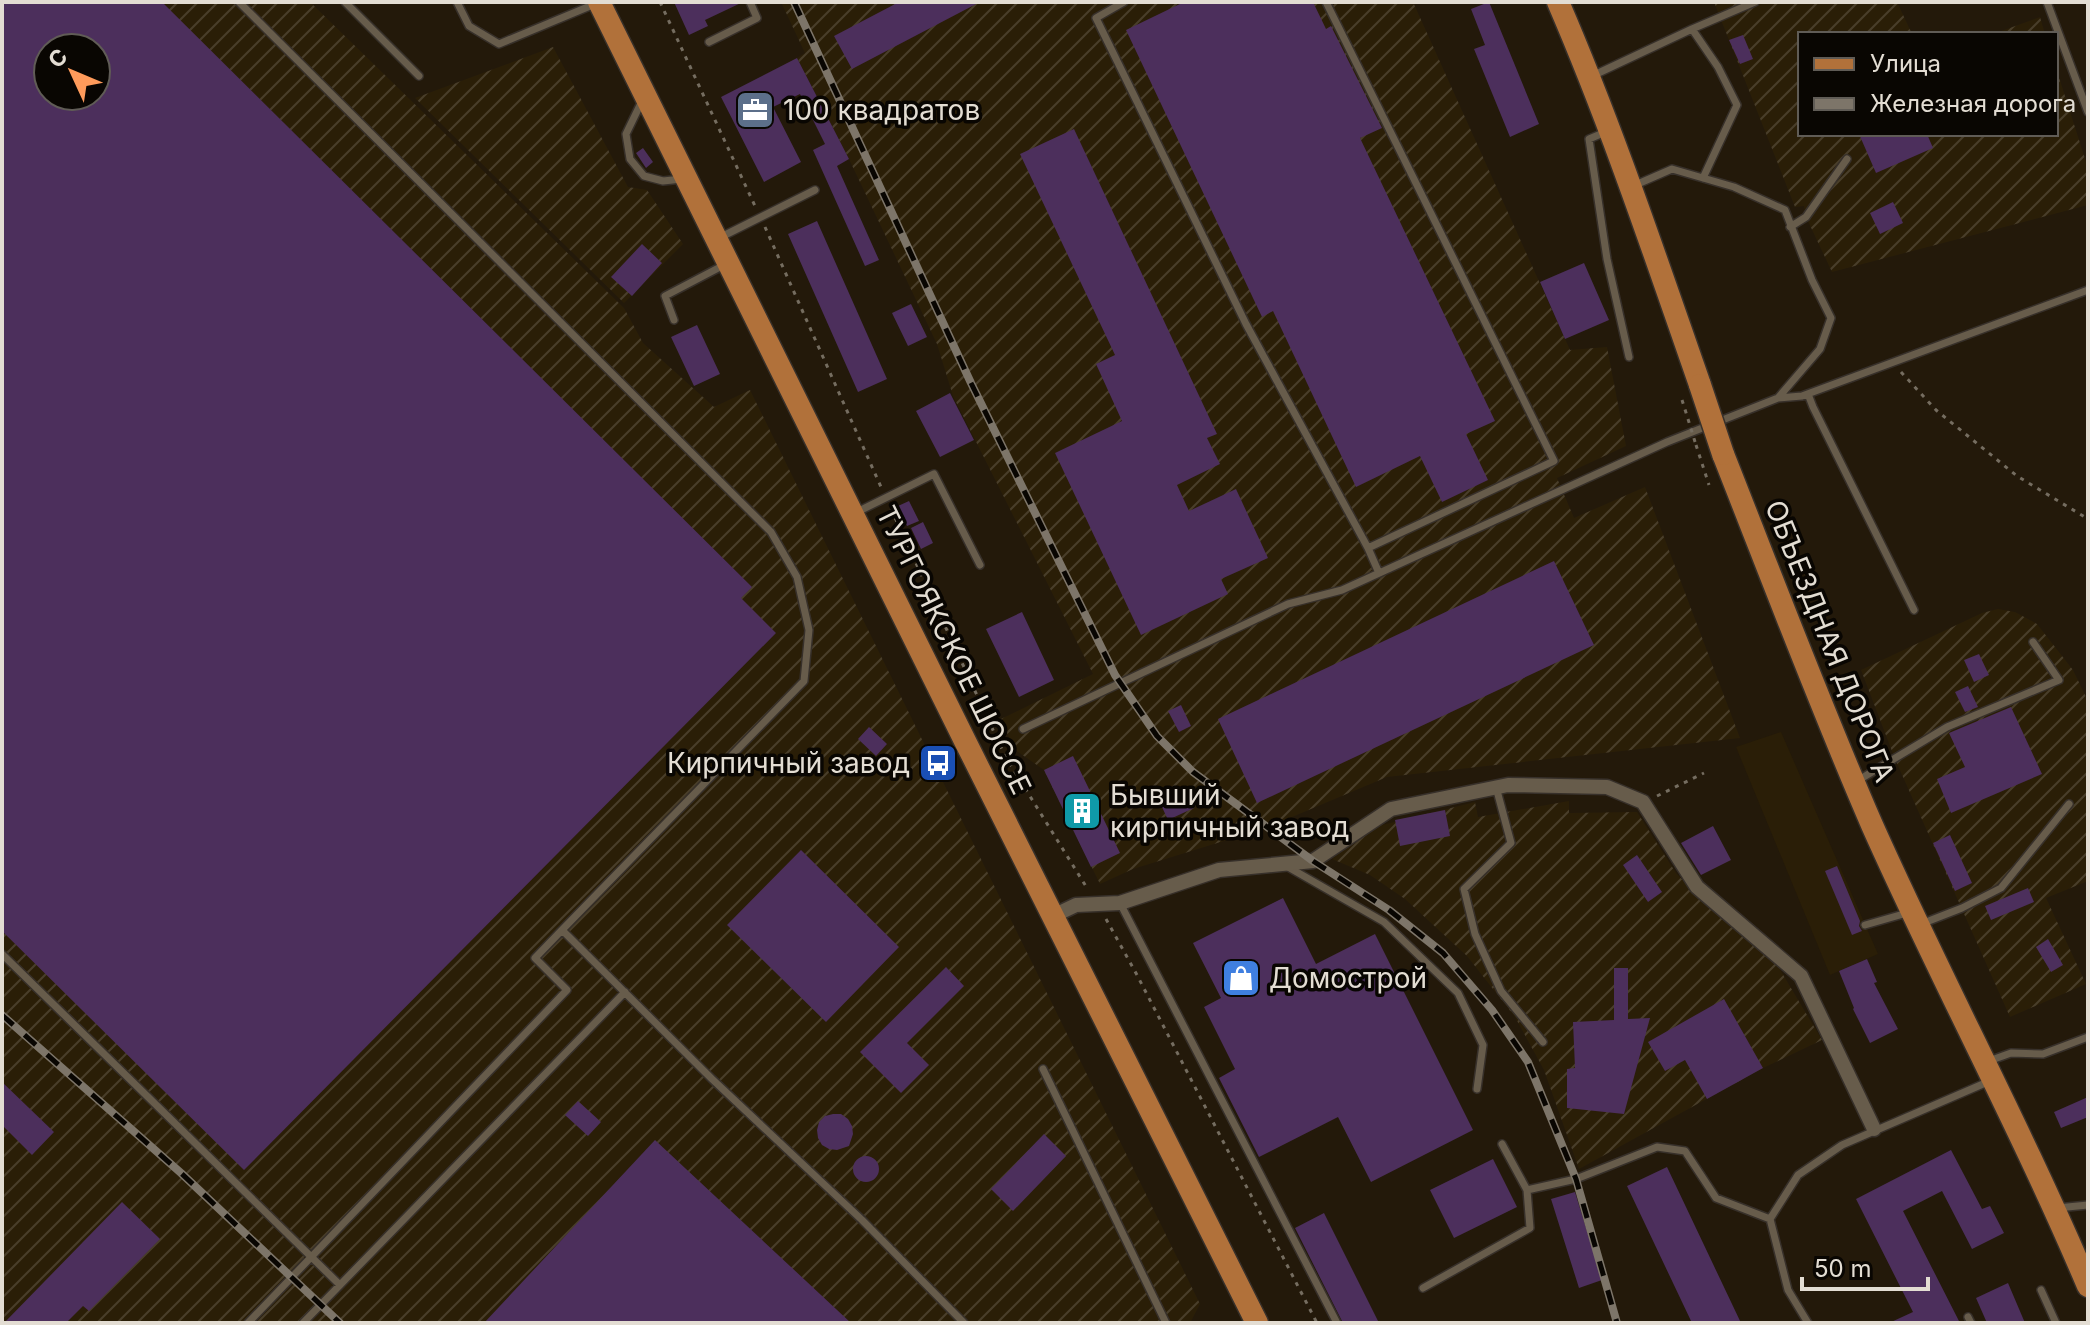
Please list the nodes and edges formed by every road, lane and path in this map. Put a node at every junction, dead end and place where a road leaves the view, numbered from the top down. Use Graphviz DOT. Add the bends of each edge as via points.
graph roads {
  1 [pos="239,2"];
  2 [pos="345,2"];
  3 [pos="457,2"];
  4 [pos="599,2"];
  5 [pos="660,2"];
  6 [pos="750,2"];
  7 [pos="1124,2"];
  8 [pos="1326,2"];
  9 [pos="1558,2"];
  10 [pos="1755,2"];
  11 [pos="2047,2"];
  12 [pos="1692,29"];
  13 [pos="709,42"];
  14 [pos="419,76"];
  15 [pos="1590,77"];
  16 [pos="645,95"];
  17 [pos="2088,112"];
  18 [pos="1610,130"];
  19 [pos="1847,159"];
  20 [pos="686,178"];
  21 [pos="1703,178"];
  22 [pos="1631,187"];
  23 [pos="815,190"];
  24 [pos="760,217"];
  25 [pos="1790,227"];
  26 [pos="717,239"];
  27 [pos="728,263"];
  28 [pos="2088,290"];
  29 [pos="674,320"];
  30 [pos="1629,357"];
  31 [pos="1893,363"];
  32 [pos="1808,394"];
  33 [pos="1778,398"];
  34 [pos="1682,400"];
  35 [pos="1709,485"];
  36 [pos="886,498"];
  37 [pos="853,514"];
  38 [pos="2088,519"];
  39 [pos="1368,548"];
  40 [pos="980,565"];
  41 [pos="1379,573"];
  42 [pos="1914,610"];
  43 [pos="2033,642"];
  44 [pos="1023,729"];
  45 [pos="1704,773"];
  46 [pos="1855,783"];
  47 [pos="1496,787"];
  48 [pos="1643,802"];
  49 [pos="2069,804"];
  50 [pos="1282,864"];
  51 [pos="1120,903"];
  52 [pos="1097,904"];
  53 [pos="1053,916"];
  54 [pos="1916,918"];
  55 [pos="1865,925"];
  56 [pos="562,930"];
  57 [pos="2,954"];
  58 [pos="625,992"];
  59 [pos="2088,1037"];
  60 [pos="1543,1042"];
  61 [pos="1043,1069"];
  62 [pos="1988,1071"];
  63 [pos="1477,1089"];
  64 [pos="1874,1129"];
  65 [pos="1502,1144"];
  66 [pos="1527,1190"];
  67 [pos="2088,1205"];
  68 [pos="2055,1209"];
  69 [pos="1770,1219"];
  70 [pos="311,1256"];
  71 [pos="340,1285"];
  72 [pos="2088,1286"];
  73 [pos="1423,1288"];
  74 [pos="2041,1290"];
  75 [pos="248,1323"];
  76 [pos="303,1323"];
  77 [pos="964,1323"];
  78 [pos="1166,1323"];
  79 [pos="1257,1323"];
  80 [pos="1317,1323"];
  81 [pos="1337,1323"];
  82 [pos="1808,1323"];
  83 [pos="2056,1323"];
  1 -- 56 [label="lane" via="771,532 797,577 809,630 804,681"];
  2 -- 14 [label="lane"];
  3 -- 4 [label="lane" via="469,26 499,44"];
  4 -- 16 [label="main road, ТУРГОЯКСКОЕ ШОССЕ"];
  5 -- 24 [label="path"];
  6 -- 13 [label="lane" via="757,18"];
  7 -- 39 [label="lane" via="1096,18 1246,324"];
  8 -- 39 [label="lane" via="1554,461"];
  9 -- 15 [label="main road, ОБЪЕЗДНАЯ ДОРОГА"];
  10 -- 12 [label="lane"];
  11 -- 17 [label="lane"];
  12 -- 15 [label="lane"];
  12 -- 21 [label="lane" via="1737,105"];
  15 -- 18 [label="main road, ОБЪЕЗДНАЯ ДОРОГА"];
  16 -- 20 [label="main road, ТУРГОЯКСКОЕ ШОССЕ"];
  16 -- 20 [label="lane" via="626,134 630,159 644,176 663,181"];
  18 -- 22 [label="main road, ОБЪЕЗДНАЯ ДОРОГА"];
  18 -- 30 [label="lane" via="1589,139"];
  19 -- 25 [label="lane" via="1806,217"];
  20 -- 26 [label="main road, ТУРГОЯКСКОЕ ШОССЕ"];
  21 -- 22 [label="lane" via="1672,169"];
  21 -- 25 [label="lane" via="1785,210"];
  22 -- 46 [label="main road, ОБЪЕЗДНАЯ ДОРОГА, bridge" via="1723,454"];
  23 -- 24 [label="lane"];
  24 -- 26 [label="lane"];
  24 -- 36 [label="path"];
  25 -- 33 [label="lane" via="1831,318 1820,349"];
  26 -- 27 [label="main road, ТУРГОЯКСКОЕ ШОССЕ"];
  27 -- 29 [label="lane" via="665,296"];
  27 -- 37 [label="main road, ТУРГОЯКСКОЕ ШОССЕ"];
  28 -- 31 [label="lane"];
  31 -- 32 [label="lane"];
  31 -- 38 [label="path" via="1936,410 2017,476"];
  32 -- 33 [label="lane"];
  32 -- 42 [label="lane"];
  33 -- 41 [label="lane" via="1667,442"];
  34 -- 35 [label="path, bridge"];
  36 -- 37 [label="lane"];
  36 -- 40 [label="lane" via="934,474"];
  36 -- 52 [label="path" via="1005,756"];
  37 -- 53 [label="main road, ТУРГОЯКСКОЕ ШОССЕ"];
  39 -- 41 [label="lane"];
  41 -- 44 [label="lane" via="1342,590 1288,604"];
  43 -- 46 [label="lane" via="2059,680 1947,727"];
  45 -- 48 [label="path"];
  46 -- 54 [label="main road, ОБЪЕЗДНАЯ ДОРОГА"];
  47 -- 48 [label="street" via="1607,787"];
  47 -- 50 [label="street" via="1391,809 1313,861"];
  47 -- 60 [label="lane" via="1511,843 1464,889 1475,934 1501,991"];
  48 -- 64 [label="street" via="1697,887 1801,976"];
  49 -- 54 [label="lane" via="2001,888 1962,908"];
  50 -- 51 [label="street" via="1219,870"];
  50 -- 63 [label="lane" via="1384,922 1458,993 1483,1045"];
  51 -- 52 [label="street"];
  51 -- 81 [label="lane"];
  52 -- 53 [label="street" via="1076,905"];
  52 -- 80 [label="path"];
  53 -- 79 [label="main road, ТУРГОЯКСКОЕ ШОССЕ"];
  54 -- 55 [label="lane"];
  54 -- 62 [label="main road, ОБЪЕЗДНАЯ ДОРОГА"];
  56 -- 58 [label="lane"];
  56 -- 70 [label="lane" via="535,958 567,990"];
  57 -- 70 [label="lane"];
  58 -- 71 [label="lane"];
  58 -- 77 [label="lane"];
  59 -- 62 [label="lane" via="2043,1054 2011,1053"];
  61 -- 78 [label="lane"];
  62 -- 64 [label="lane"];
  62 -- 68 [label="main road, ОБЪЕЗДНАЯ ДОРОГА"];
  64 -- 69 [label="lane" via="1798,1175"];
  65 -- 66 [label="lane"];
  66 -- 69 [label="lane" via="1576,1179 1657,1147 1685,1151 1716,1198"];
  66 -- 73 [label="lane" via="1530,1228"];
  67 -- 68 [label="lane"];
  68 -- 72 [label="main road, ОБЪЕЗДНАЯ ДОРОГА"];
  69 -- 82 [label="lane" via="1788,1290"];
  70 -- 71 [label="lane"];
  70 -- 75 [label="lane"];
  71 -- 76 [label="lane"];
  74 -- 83 [label="lane"];
}
